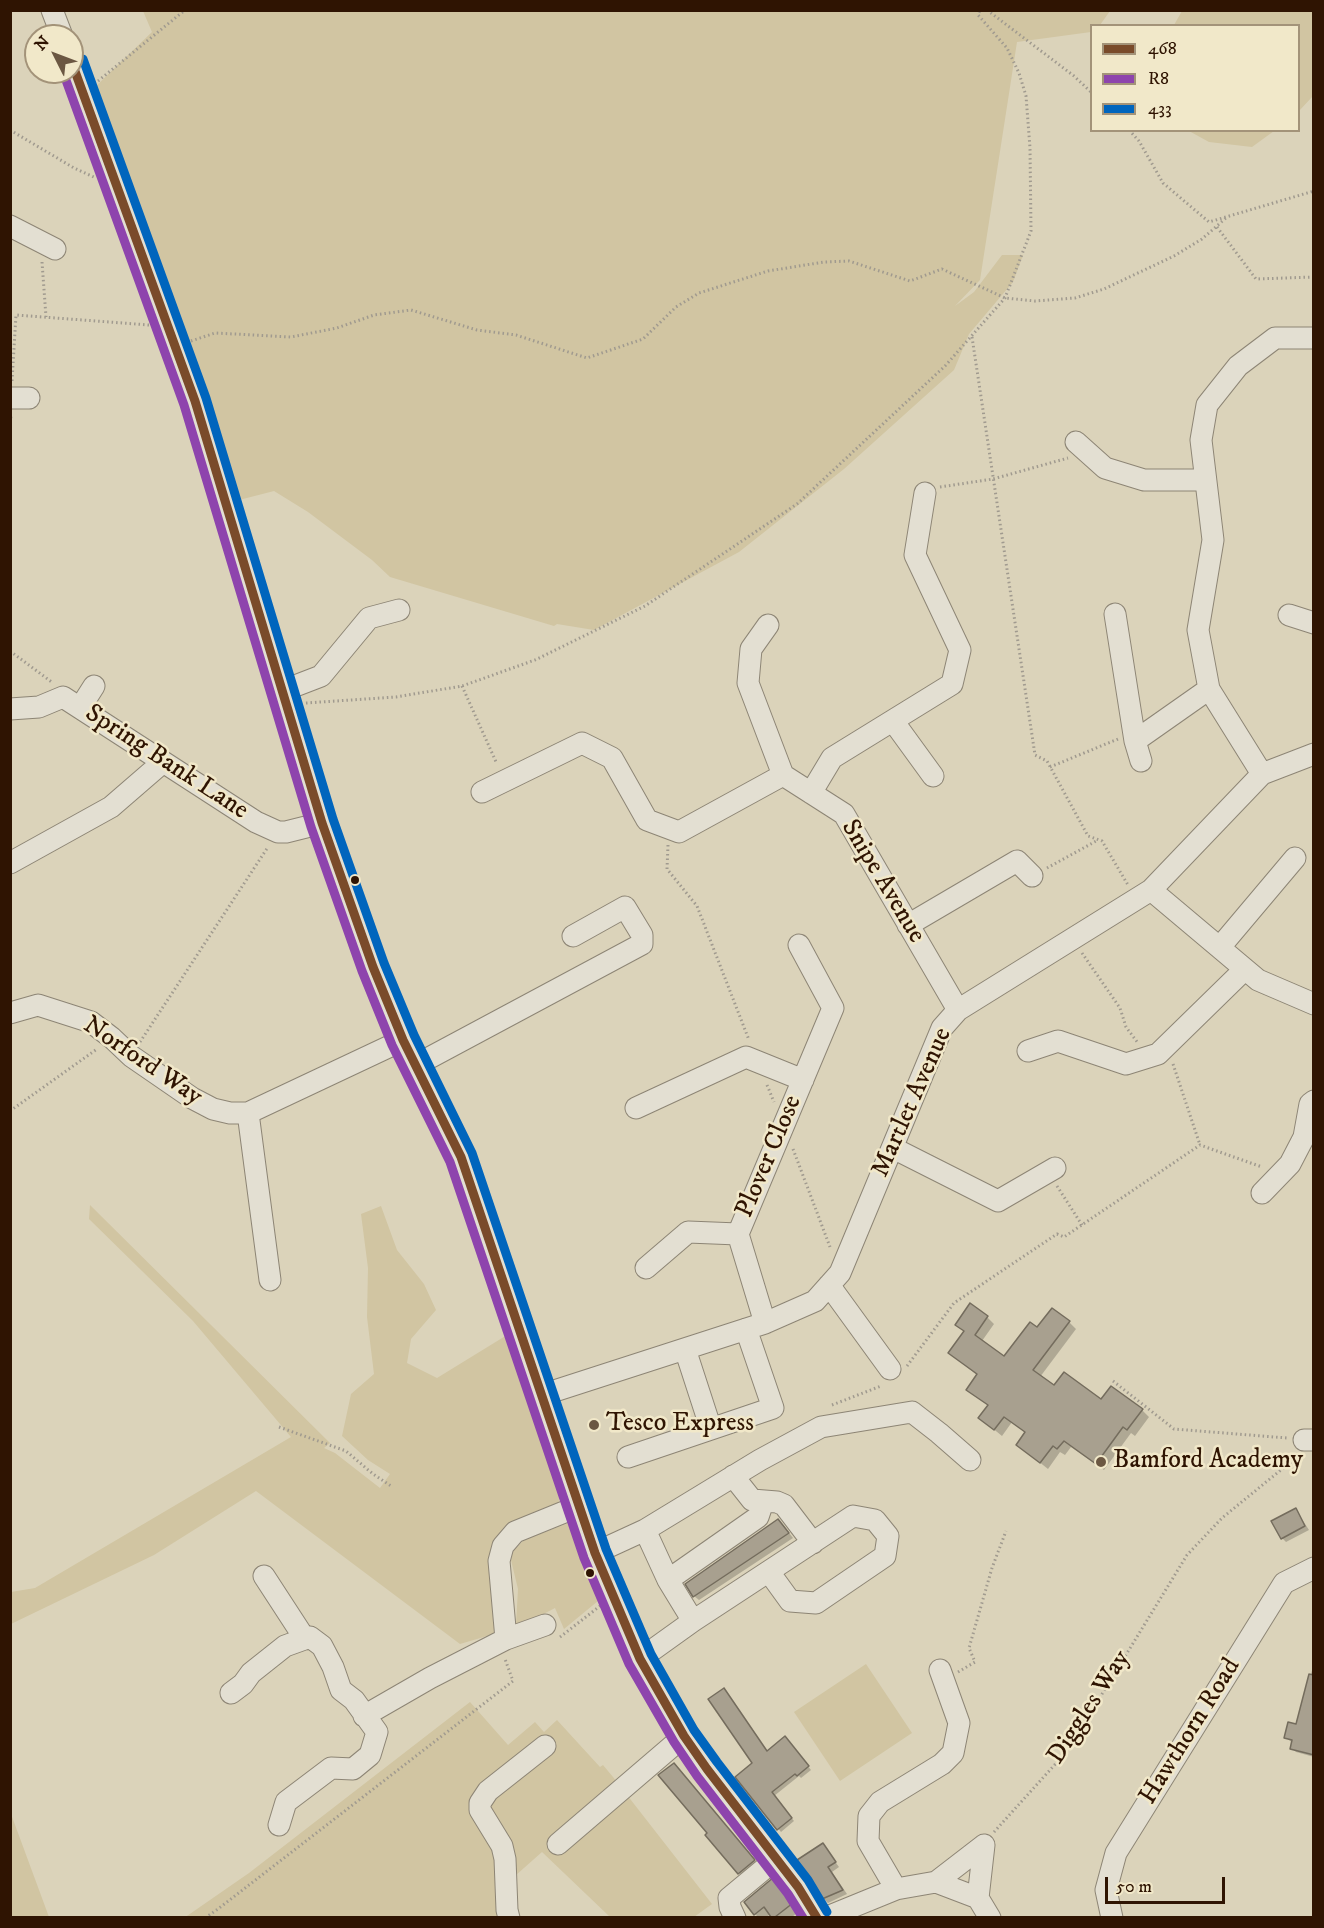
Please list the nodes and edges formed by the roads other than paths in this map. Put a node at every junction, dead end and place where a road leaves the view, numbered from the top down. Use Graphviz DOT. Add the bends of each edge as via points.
graph roads {
  1 [pos="80,84"];
  2 [pos="10,226"];
  3 [pos="47,245"];
  4 [pos="1314,338"];
  5 [pos="1082,447"];
  6 [pos="1205,480"];
  7 [pos="925,493"];
  8 [pos="399,610"];
  9 [pos="1115,614"];
  10 [pos="1289,615"];
  11 [pos="1314,623"];
  12 [pos="768,625"];
  13 [pos="94,686"];
  14 [pos="1209,689"];
  15 [pos="284,698"];
  16 [pos="71,702"];
  17 [pos="10,710"];
  18 [pos="893,721"];
  19 [pos="1134,737"];
  20 [pos="1314,753"];
  21 [pos="1141,761"];
  22 [pos="163,762"];
  23 [pos="1262,774"];
  24 [pos="783,775"];
  25 [pos="933,776"];
  26 [pos="482,792"];
  27 [pos="811,793"];
  28 [pos="322,824"];
  29 [pos="1295,858"];
  30 [pos="10,863"];
  31 [pos="1032,876"];
  32 [pos="1144,894"];
  33 [pos="908,925"];
  34 [pos="573,936"];
  35 [pos="799,945"];
  36 [pos="1220,948"];
  37 [pos="1245,969"];
  38 [pos="1314,1004"];
  39 [pos="958,1011"];
  40 [pos="10,1013"];
  41 [pos="404,1040"];
  42 [pos="1028,1051"];
  43 [pos="416,1065"];
  44 [pos="803,1080"];
  45 [pos="1314,1101"];
  46 [pos="636,1108"];
  47 [pos="248,1113"];
  48 [pos="893,1148"];
  49 [pos="1051,1170"];
  50 [pos="1262,1193"];
  51 [pos="738,1234"];
  52 [pos="646,1268"];
  53 [pos="270,1280"];
  54 [pos="830,1285"];
  55 [pos="756,1326"];
  56 [pos="685,1349"];
  57 [pos="893,1374"];
  58 [pos="542,1395"];
  59 [pos="711,1429"];
  60 [pos="628,1457"];
  61 [pos="970,1460"];
  62 [pos="734,1476"];
  63 [pos="763,1502"];
  64 [pos="579,1506"];
  65 [pos="645,1530"];
  66 [pos="813,1543"];
  67 [pos="595,1553"];
  68 [pos="1314,1568"];
  69 [pos="770,1572"];
  70 [pos="264,1576"];
  71 [pos="668,1580"];
  72 [pos="693,1621"];
  73 [pos="545,1625"];
  74 [pos="305,1639"];
  75 [pos="503,1640"];
  76 [pos="640,1659"];
  77 [pos="942,1676"];
  78 [pos="231,1693"];
  79 [pos="364,1716"];
  80 [pos="684,1736"];
  81 [pos="545,1746"];
  82 [pos="279,1825"];
  83 [pos="558,1845"];
  84 [pos="776,1859"];
  85 [pos="936,1882"];
  86 [pos="896,1889"];
  87 [pos="978,1898"];
  88 [pos="509,1917"];
  89 [pos="735,1917"];
  90 [pos="817,1917"];
  91 [pos="825,1917"];
  92 [pos="990,1917"];
  93 [pos="1112,1917"];
  1 -- 15 [label="street" via="195,401"];
  2 -- 3 [label="street"];
  4 -- 6 [label="street" via="1275,338 1238,366 1207,405 1201,440"];
  5 -- 6 [label="street" via="1105,468 1144,480"];
  6 -- 14 [label="street" via="1213,540 1198,630"];
  7 -- 18 [label="street" via="915,555 960,650 952,684"];
  8 -- 15 [label="street" via="369,618 321,676"];
  9 -- 19 [label="street"];
  10 -- 11 [label="street"];
  12 -- 24 [label="street" via="751,649 748,683"];
  13 -- 16 [label="street"];
  14 -- 19 [label="street"];
  14 -- 23 [label="street"];
  15 -- 28 [label="street"];
  16 -- 17 [label="street, Spring Bank Lane"];
  16 -- 22 [label="street, Spring Bank Lane"];
  18 -- 25 [label="street"];
  18 -- 27 [label="street" via="832,758"];
  19 -- 21 [label="street"];
  20 -- 23 [label="street, Martlet Avenue"];
  22 -- 28 [label="street, Spring Bank Lane" via="278,832"];
  22 -- 30 [label="street" via="111,807"];
  23 -- 32 [label="street, Martlet Avenue"];
  24 -- 26 [label="street" via="679,832 647,820 612,758 582,743"];
  24 -- 27 [label="street, Snipe Avenue"];
  27 -- 33 [label="street, Snipe Avenue" via="844,814"];
  28 -- 41 [label="street" via="373,967"];
  29 -- 36 [label="street"];
  31 -- 33 [label="street" via="1017,861"];
  32 -- 36 [label="street"];
  32 -- 39 [label="street, Martlet Avenue"];
  33 -- 39 [label="street, Snipe Avenue"];
  34 -- 43 [label="street" via="625,907 642,935 642,944"];
  35 -- 44 [label="street, Plover Close" via="833,1008"];
  36 -- 37 [label="street"];
  37 -- 38 [label="street" via="1258,980"];
  37 -- 42 [label="street" via="1157,1051 1126,1064 1058,1041"];
  39 -- 48 [label="street, Martlet Avenue" via="942,1028"];
  40 -- 47 [label="street, Norford Way" via="38,1005 91,1022 131,1056 192,1098 213,1109"];
  41 -- 43 [label="street"];
  41 -- 47 [label="street"];
  43 -- 58 [label="street" via="461,1157"];
  44 -- 46 [label="street, Plover Close" via="746,1057"];
  44 -- 51 [label="street, Plover Close"];
  45 -- 50 [label="street" via="1310,1104 1304,1137 1290,1164"];
  47 -- 53 [label="street"];
  48 -- 49 [label="street" via="998,1201"];
  48 -- 54 [label="street, Martlet Avenue" via="840,1273"];
  51 -- 52 [label="street, Plover Close" via="688,1232"];
  51 -- 55 [label="street, Plover Close"];
  54 -- 55 [label="street, Martlet Avenue" via="814,1301"];
  54 -- 57 [label="street"];
  55 -- 56 [label="street, Martlet Avenue"];
  55 -- 59 [label="street, Plover Close" via="773,1408"];
  56 -- 58 [label="street, Martlet Avenue"];
  56 -- 59 [label="street"];
  58 -- 64 [label="street"];
  59 -- 60 [label="street"];
  61 -- 62 [label="street" via="912,1412 821,1427"];
  62 -- 63 [label="street" via="752,1500"];
  62 -- 65 [label="street"];
  63 -- 66 [label="street" via="784,1504"];
  63 -- 71 [label="street" via="758,1517"];
  64 -- 67 [label="street"];
  64 -- 75 [label="street" via="515,1532 503,1546 499,1561"];
  65 -- 67 [label="street"];
  65 -- 71 [label="street"];
  66 -- 69 [label="street"];
  66 -- 69 [label="street" via="853,1516 875,1520 888,1536 885,1556 816,1603 790,1601"];
  67 -- 76 [label="street"];
  68 -- 93 [label="street, Hawthorn Road" via="1284,1583 1116,1853 1106,1890"];
  69 -- 72 [label="street"];
  70 -- 74 [label="street"];
  71 -- 72 [label="street"];
  72 -- 76 [label="street"];
  73 -- 75 [label="street"];
  74 -- 78 [label="street" via="285,1646"];
  74 -- 79 [label="street" via="310,1637 322,1646 341,1690"];
  75 -- 79 [label="street"];
  76 -- 80 [label="street"];
  77 -- 86 [label="street" via="958,1723 952,1753 942,1764 880,1802 869,1816 868,1840"];
  79 -- 82 [label="street" via="377,1732 370,1755 353,1769 331,1768 286,1802"];
  80 -- 83 [label="street"];
  80 -- 84 [label="street"];
  81 -- 88 [label="street" via="488,1791 480,1803 506,1859"];
  84 -- 89 [label="street" via="729,1898"];
  84 -- 90 [label="street"];
  85 -- 86 [label="street"];
  85 -- 87 [label="street"];
  85 -- 87 [label="street" via="984,1845"];
  86 -- 91 [label="street"];
  87 -- 92 [label="street"];
}
